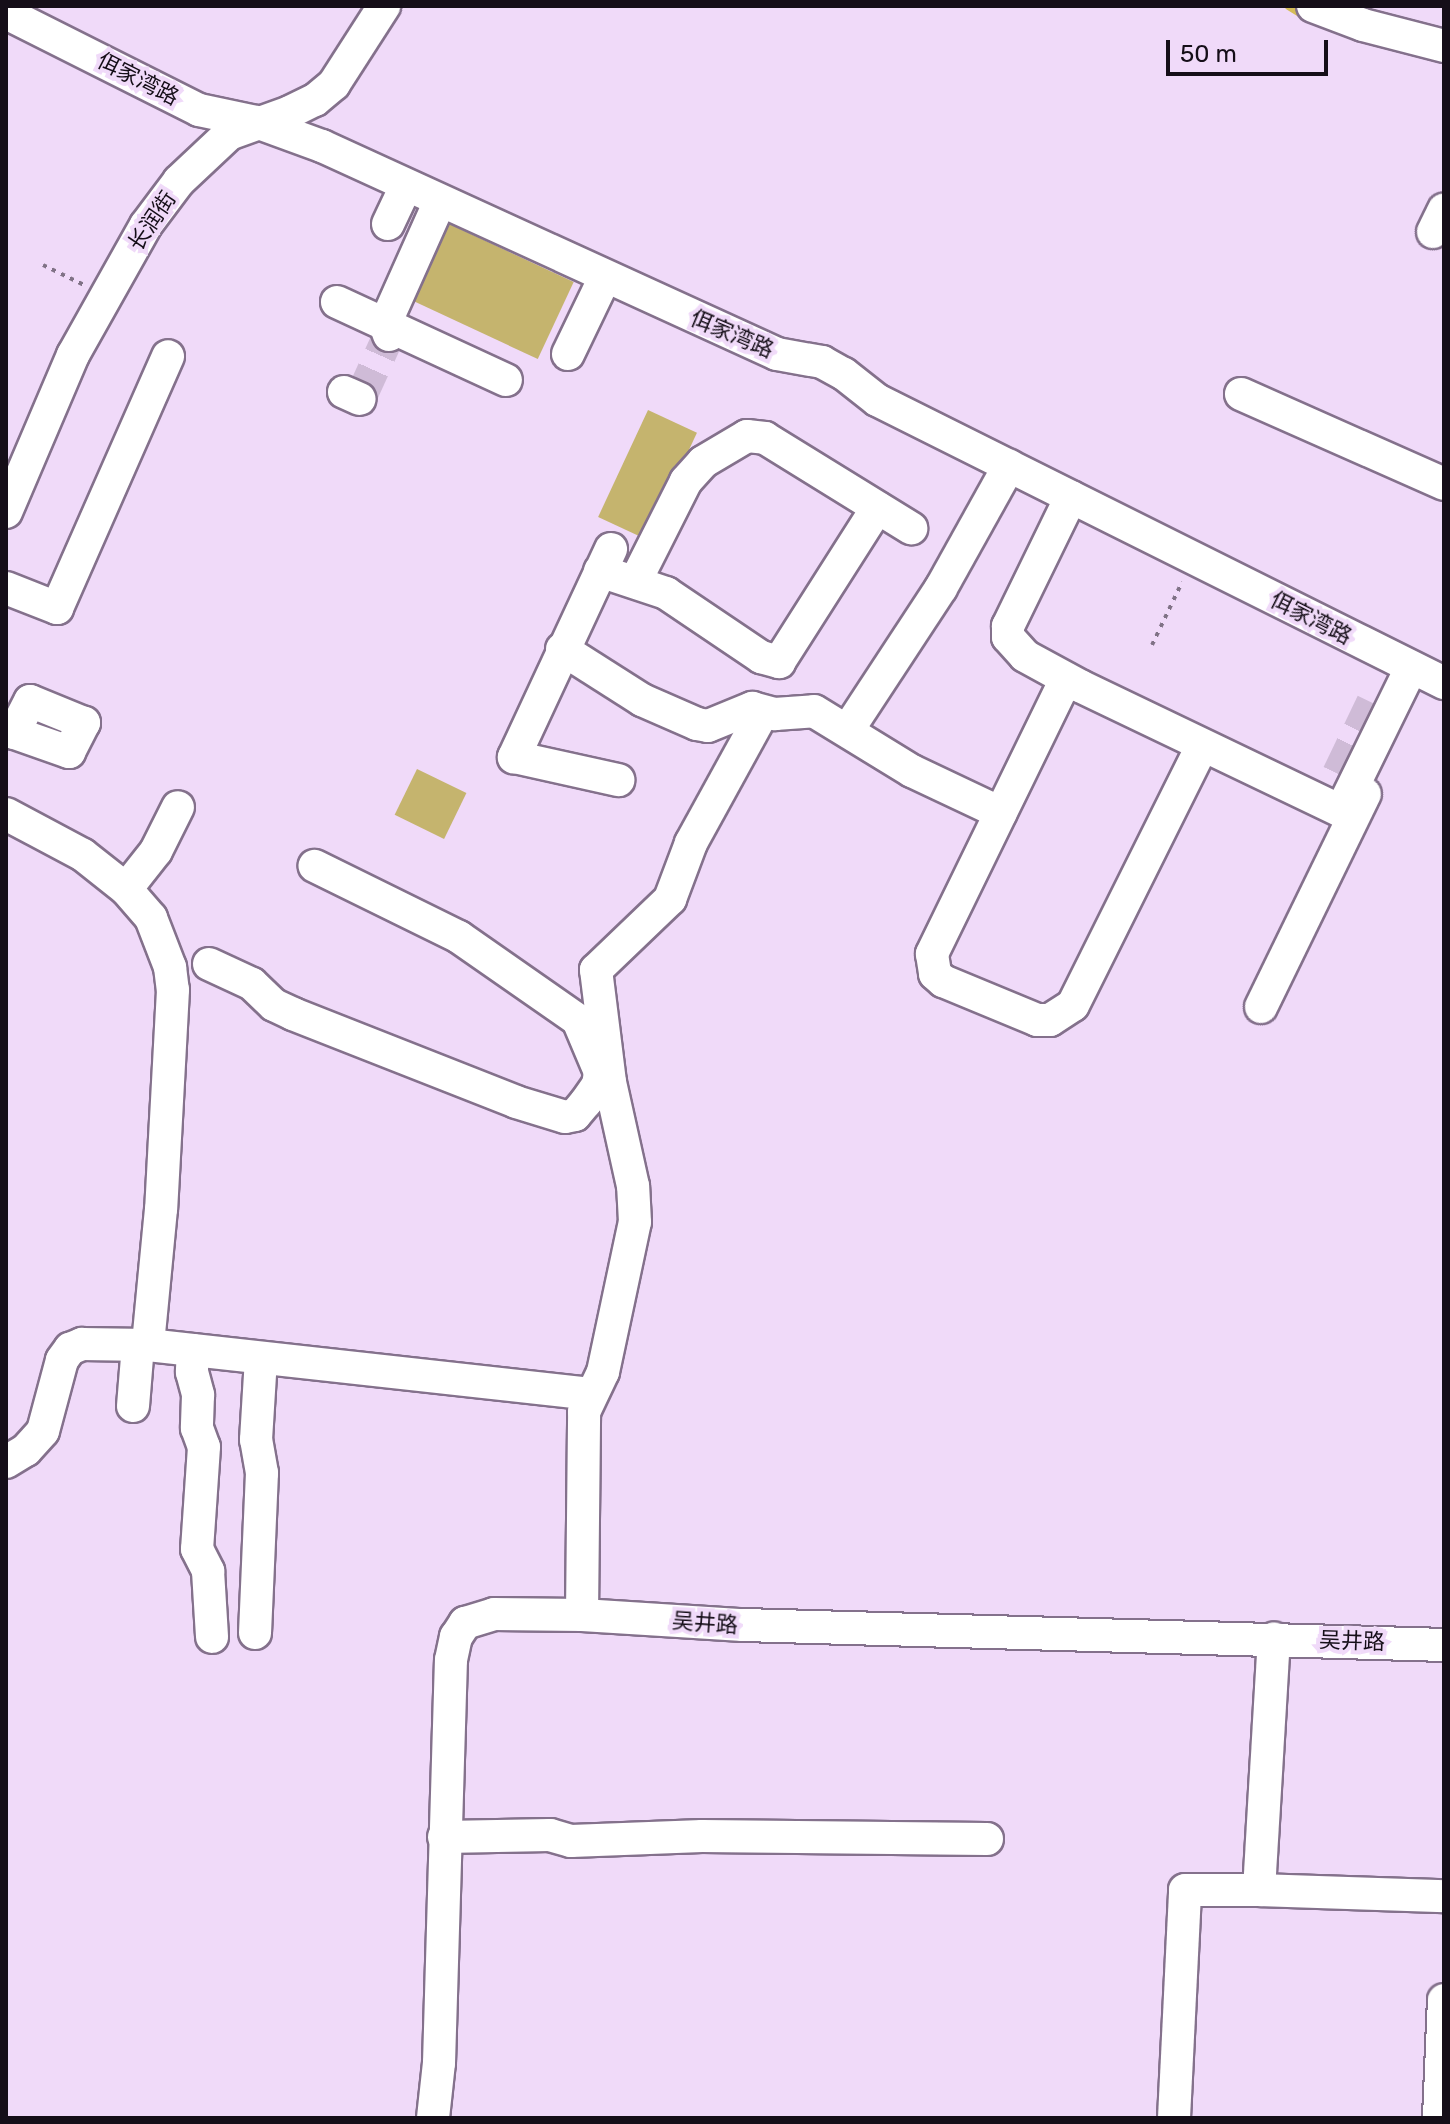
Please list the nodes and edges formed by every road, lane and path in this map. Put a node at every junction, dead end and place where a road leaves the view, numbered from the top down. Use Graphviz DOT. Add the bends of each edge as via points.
graph roads {
  1 [pos="384,6"];
  2 [pos="1313,6"];
  3 [pos="6,13"];
  4 [pos="1444,46"];
  5 [pos="256,122"];
  6 [pos="406,186"];
  7 [pos="440,201"];
  8 [pos="388,224"];
  9 [pos="43,265"];
  10 [pos="605,277"];
  11 [pos="84,285"];
  12 [pos="337,302"];
  13 [pos="382,329"];
  14 [pos="568,354"];
  15 [pos="168,356"];
  16 [pos="506,380"];
  17 [pos="1241,394"];
  18 [pos="1000,462"];
  19 [pos="14,470"];
  20 [pos="1444,484"];
  21 [pos="1071,497"];
  22 [pos="966,500"];
  23 [pos="877,508"];
  24 [pos="6,512"];
  25 [pos="911,528"];
  26 [pos="635,582"];
  27 [pos="6,588"];
  28 [pos="1175,595"];
  29 [pos="1152,645"];
  30 [pos="562,649"];
  31 [pos="1418,671"];
  32 [pos="1066,679"];
  33 [pos="1372,703"];
  34 [pos="763,712"];
  35 [pos="853,722"];
  36 [pos="1202,746"];
  37 [pos="618,780"];
  38 [pos="178,807"];
  39 [pos="1001,813"];
  40 [pos="6,814"];
  41 [pos="315,866"];
  42 [pos="126,889"];
  43 [pos="209,964"];
  44 [pos="1261,1007"];
  45 [pos="580,1109"];
  46 [pos="622,1136"];
  47 [pos="209,1343"];
  48 [pos="143,1345"];
  49 [pos="261,1358"];
  50 [pos="590,1394"];
  51 [pos="133,1406"];
  52 [pos="6,1462"];
  53 [pos="582,1615"];
  54 [pos="255,1633"];
  55 [pos="212,1637"];
  56 [pos="1274,1638"];
  57 [pos="1444,1645"];
  58 [pos="444,1837"];
  59 [pos="987,1839"];
  60 [pos="1259,1890"];
  61 [pos="1444,1896"];
  62 [pos="1444,2000"];
  63 [pos="433,2118"];
  64 [pos="1174,2118"];
  65 [pos="1439,2118"];
  1 -- 5 [label="street, 长润街" via="334,84 315,100"];
  2 -- 4 [label="street"];
  3 -- 5 [label="street, 佴家湾路" via="199,110"];
  5 -- 6 [label="street, 佴家湾路"];
  5 -- 19 [label="street, 长润街" via="229,134 210,151 146,225"];
  6 -- 7 [label="street, 佴家湾路"];
  6 -- 8 [label="street"];
  7 -- 10 [label="street, 佴家湾路"];
  7 -- 13 [label="street"];
  9 -- 11 [label="path"];
  10 -- 14 [label="street"];
  10 -- 18 [label="street, 佴家湾路" via="777,354 822,362 877,400"];
  12 -- 13 [label="street"];
  13 -- 16 [label="street"];
  15 -- 27 [label="street" via="57,608"];
  17 -- 20 [label="street"];
  18 -- 21 [label="street, 佴家湾路"];
  18 -- 22 [label="street"];
  18 -- 35 [label="street" via="941,588"];
  19 -- 24 [label="street, 长润街"];
  21 -- 31 [label="street, 佴家湾路"];
  21 -- 32 [label="street" via="1008,626 1015,649"];
  23 -- 25 [label="street"];
  23 -- 26 [label="street" via="765,438 747,436 703,462 686,481"];
  23 -- 26 [label="street" via="779,662 761,657 666,593"];
  26 -- 30 [label="street" via="606,560"];
  28 -- 29 [label="path"];
  30 -- 34 [label="street" via="642,700 697,724 708,726 752,708"];
  30 -- 37 [label="street" via="514,757"];
  31 -- 33 [label="street"];
  31 -- 36 [label="street" via="1341,811"];
  31 -- 44 [label="street"];
  32 -- 36 [label="street" via="1146,727"];
  32 -- 39 [label="street"];
  34 -- 39 [label="street" via="814,711 827,716 912,771"];
  34 -- 46 [label="street" via="691,843 670,899 596,970"];
  36 -- 39 [label="street" via="1084,988 1073,1005 1050,1020 1037,1020 943,981 931,964"];
  38 -- 42 [label="street" via="156,851"];
  40 -- 42 [label="street" via="58,839"];
  41 -- 45 [label="street" via="459,937 578,1020 600,1072 598,1085"];
  42 -- 48 [label="street" via="151,918 173,990 153,1168"];
  43 -- 45 [label="street" via="252,984 283,1009 429,1068 565,1117"];
  45 -- 46 [label="street"];
  46 -- 50 [label="street" via="635,1222 603,1372"];
  47 -- 48 [label="street"];
  47 -- 49 [label="street"];
  47 -- 55 [label="street" via="192,1372 204,1447 197,1549 208,1571"];
  48 -- 51 [label="street"];
  48 -- 52 [label="street" via="82,1344 70,1349 62,1360 43,1431"];
  49 -- 50 [label="street"];
  49 -- 54 [label="street"];
  50 -- 53 [label="street" via="584,1412"];
  53 -- 56 [label="street, 吴井路" via="743,1625"];
  53 -- 58 [label="street, 吴井路" via="494,1614 465,1623 456,1637"];
  56 -- 57 [label="street, 吴井路"];
  56 -- 60 [label="street"];
  58 -- 59 [label="street"];
  58 -- 63 [label="street, 吴井路" via="434,1895 439,2063"];
  60 -- 61 [label="street"];
  60 -- 64 [label="street" via="1185,1890"];
  62 -- 65 [label="street"];
}
